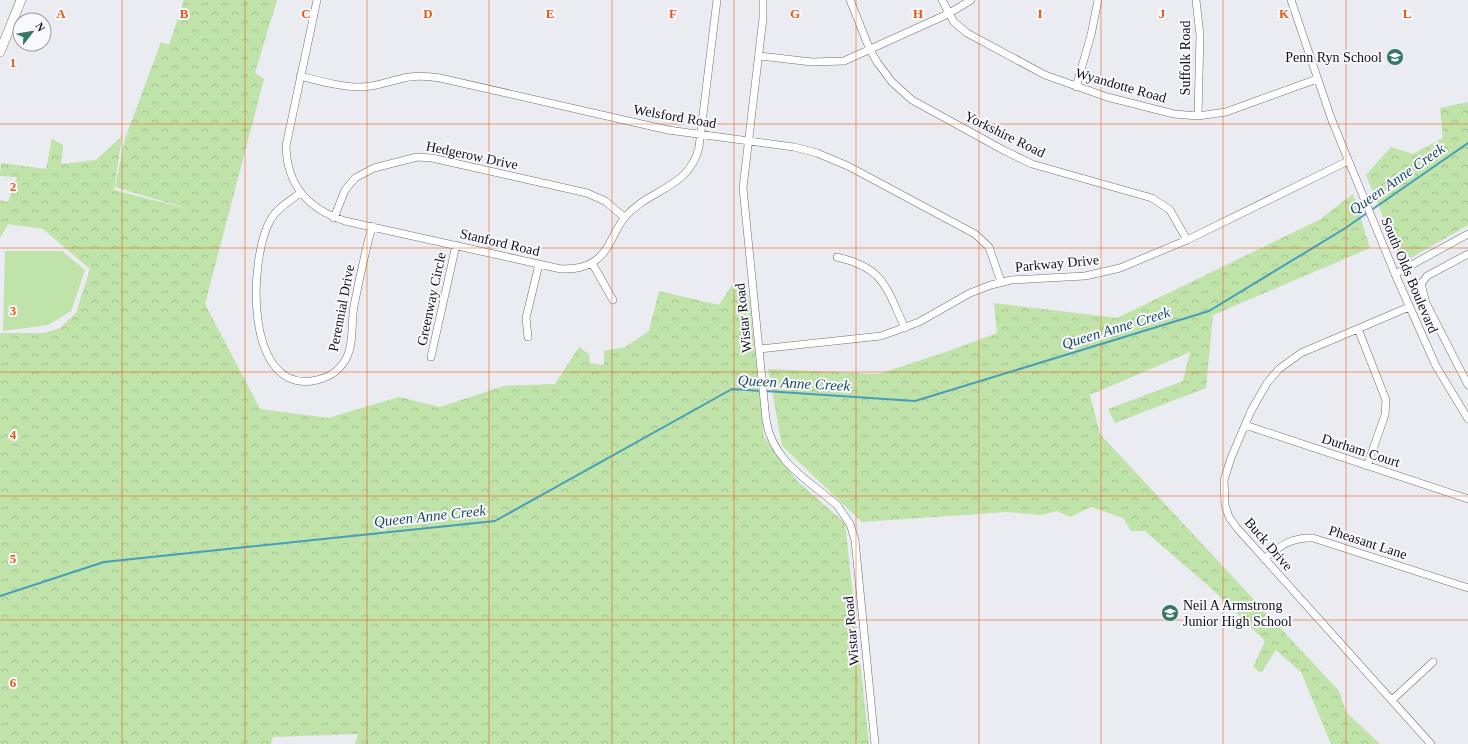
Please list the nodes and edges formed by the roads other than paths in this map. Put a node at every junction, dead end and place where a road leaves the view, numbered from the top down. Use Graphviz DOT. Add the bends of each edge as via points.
graph roads {
  1 [pos="21,0"];
  2 [pos="317,0"];
  3 [pos="717,0"];
  4 [pos="763,0"];
  5 [pos="850,0"];
  6 [pos="942,0"];
  7 [pos="971,0"];
  8 [pos="1098,0"];
  9 [pos="1196,0"];
  10 [pos="1291,0"];
  11 [pos="948,14"];
  12 [pos="870,50"];
  13 [pos="0,52"];
  14 [pos="759,56"];
  15 [pos="300,76"];
  16 [pos="1317,80"];
  17 [pos="1076,87"];
  18 [pos="1198,116"];
  19 [pos="700,134"];
  20 [pos="748,141"];
  21 [pos="1348,161"];
  22 [pos="300,193"];
  23 [pos="334,218"];
  24 [pos="624,218"];
  25 [pos="372,226"];
  26 [pos="1468,234"];
  27 [pos="1187,240"];
  28 [pos="456,245"];
  29 [pos="1468,254"];
  30 [pos="837,257"];
  31 [pos="592,263"];
  32 [pos="539,264"];
  33 [pos="1395,274"];
  34 [pos="1001,282"];
  35 [pos="613,300"];
  36 [pos="1410,307"];
  37 [pos="905,328"];
  38 [pos="1358,329"];
  39 [pos="528,337"];
  40 [pos="759,349"];
  41 [pos="431,358"];
  42 [pos="1468,385"];
  43 [pos="1468,419"];
  44 [pos="1245,424"];
  45 [pos="1367,466"];
  46 [pos="1468,498"];
  47 [pos="1264,559"];
  48 [pos="1468,588"];
  49 [pos="1433,662"];
  50 [pos="1392,700"];
  51 [pos="875,744"];
  52 [pos="1431,744"];
  1 -- 13 [label="main road"];
  2 -- 15 [label="street, Stanford Road"];
  3 -- 19 [label="street, Stanford Road"];
  4 -- 14 [label="street, Wistar Road"];
  5 -- 12 [label="street, Yorkshire Road"];
  6 -- 11 [label="street, Wyandotte Road"];
  7 -- 11 [label="street"];
  8 -- 17 [label="street" via="1093,28"];
  9 -- 18 [label="street, Suffolk Road" via="1200,35"];
  10 -- 16 [label="street, South Olds Boulevard"];
  11 -- 12 [label="street"];
  11 -- 17 [label="street, Wyandotte Road" via="960,28 982,42 1045,75"];
  12 -- 14 [label="street" via="844,61 831,63"];
  12 -- 27 [label="street, Yorkshire Road" via="892,82 926,109 1032,164 1152,198 1170,210"];
  14 -- 20 [label="street, Wistar Road"];
  15 -- 19 [label="street, Welsford Road" via="338,85 361,87 417,76 440,78 668,130"];
  15 -- 22 [label="street, Stanford Road" via="286,146 288,167"];
  16 -- 18 [label="street, Wyandotte Road" via="1226,112"];
  16 -- 21 [label="street, South Olds Boulevard"];
  17 -- 18 [label="street, Wyandotte Road" via="1174,114"];
  19 -- 20 [label="street, Welsford Road"];
  19 -- 24 [label="street, Stanford Road" via="697,153 688,171 676,182 642,201"];
  20 -- 34 [label="street, Welsford Road" via="794,147 848,166 975,234 989,247"];
  20 -- 40 [label="street, Wistar Road" via="743,188"];
  21 -- 27 [label="street, Parkway Drive"];
  21 -- 33 [label="street, South Olds Boulevard"];
  22 -- 23 [label="street, Stanford Road" via="322,212"];
  22 -- 25 [label="street, Perennial Drive" via="271,218 265,232 255,279 267,356 275,368 290,378 309,381 323,379 334,372 346,358 354,306"];
  23 -- 24 [label="street, Hedgerow Drive" via="345,190 355,178 374,168 417,156 587,193 605,201"];
  23 -- 25 [label="street, Stanford Road"];
  24 -- 31 [label="street, Stanford Road" via="608,247"];
  25 -- 28 [label="street, Stanford Road"];
  26 -- 33 [label="street"];
  27 -- 34 [label="street, Parkway Drive" via="1140,260 1085,276"];
  28 -- 32 [label="street, Stanford Road"];
  28 -- 41 [label="street, Greenway Circle"];
  29 -- 42 [label="street" via="1427,276 1421,284 1426,303"];
  30 -- 37 [label="street" via="863,265 876,274 887,288"];
  31 -- 32 [label="street, Stanford Road" via="574,269"];
  31 -- 35 [label="street"];
  32 -- 39 [label="street" via="526,318"];
  33 -- 36 [label="street, South Olds Boulevard"];
  34 -- 37 [label="street, Parkway Drive" via="970,293"];
  36 -- 38 [label="street, Buck Drive"];
  36 -- 43 [label="street, South Olds Boulevard" via="1436,366"];
  37 -- 40 [label="street, Parkway Drive" via="866,339"];
  38 -- 44 [label="street, Buck Drive" via="1301,353 1284,364 1263,389"];
  38 -- 45 [label="street" via="1386,400 1385,415"];
  40 -- 51 [label="street, Wistar Road" via="768,430 777,450 788,464 837,505 853,531 859,566"];
  44 -- 45 [label="street, Durham Court"];
  44 -- 47 [label="street, Buck Drive" via="1227,469 1223,485 1224,498 1231,520"];
  45 -- 46 [label="street, Durham Court"];
  47 -- 48 [label="street, Pheasant Lane" via="1285,542 1312,538"];
  47 -- 50 [label="street, Buck Drive"];
  49 -- 50 [label="street"];
  50 -- 52 [label="street, Buck Drive"];
}
